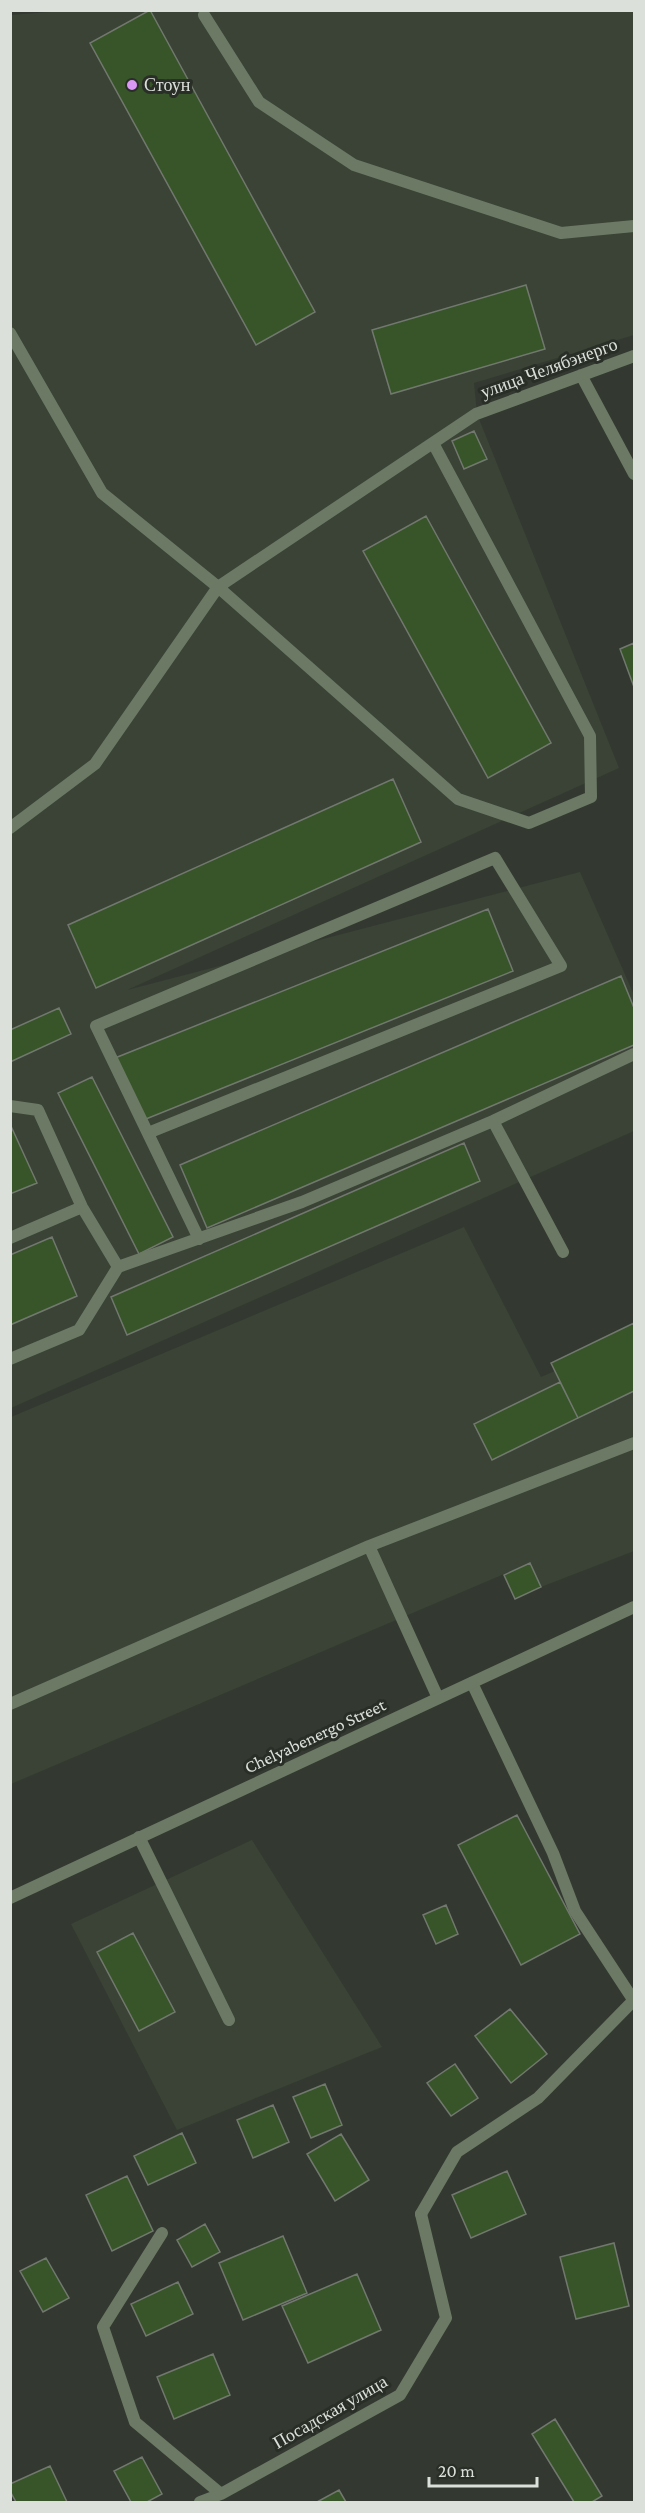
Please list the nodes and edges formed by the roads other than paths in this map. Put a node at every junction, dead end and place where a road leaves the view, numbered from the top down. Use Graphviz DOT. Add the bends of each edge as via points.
graph roads {
  1 [pos="204,15"];
  2 [pos="634,226"];
  3 [pos="10,333"];
  4 [pos="634,356"];
  5 [pos="581,375"];
  6 [pos="433,444"];
  7 [pos="634,474"];
  8 [pos="218,587"];
  9 [pos="10,828"];
  10 [pos="634,1054"];
  11 [pos="10,1106"];
  12 [pos="493,1121"];
  13 [pos="148,1133"];
  14 [pos="82,1207"];
  15 [pos="10,1238"];
  16 [pos="199,1239"];
  17 [pos="563,1252"];
  18 [pos="118,1267"];
  19 [pos="10,1359"];
  20 [pos="634,1443"];
  21 [pos="369,1546"];
  22 [pos="634,1607"];
  23 [pos="472,1683"];
  24 [pos="438,1698"];
  25 [pos="10,1704"];
  26 [pos="139,1837"];
  27 [pos="10,1898"];
  28 [pos="634,2000"];
  29 [pos="229,2020"];
  30 [pos="162,2233"];
  31 [pos="221,2494"];
  32 [pos="200,2502"];
  1 -- 2 [label="street" via="259,102 354,165 561,233"];
  3 -- 8 [label="street" via="102,493"];
  4 -- 5 [label="street, улица Челябэнерго"];
  5 -- 6 [label="street, улица Челябэнерго" via="477,414"];
  5 -- 7 [label="street"];
  6 -- 8 [label="street, улица Челябэнерго"];
  6 -- 8 [label="street" via="590,736 591,797 529,823 458,799"];
  8 -- 9 [label="street" via="95,764"];
  10 -- 12 [label="street"];
  11 -- 14 [label="street" via="38,1110"];
  12 -- 16 [label="street" via="302,1202"];
  12 -- 17 [label="street"];
  13 -- 13 [label="street" via="96,1026 495,858 561,966"];
  13 -- 16 [label="street"];
  14 -- 15 [label="street"];
  14 -- 18 [label="street"];
  16 -- 18 [label="street"];
  18 -- 19 [label="street" via="79,1330"];
  20 -- 21 [label="street"];
  21 -- 24 [label="street"];
  21 -- 25 [label="street"];
  22 -- 23 [label="street, Chelyabenergo Street"];
  23 -- 24 [label="street, Chelyabenergo Street"];
  23 -- 28 [label="street" via="553,1853 575,1911"];
  24 -- 26 [label="street, Chelyabenergo Street"];
  26 -- 27 [label="street, Chelyabenergo Street"];
  26 -- 29 [label="street"];
  28 -- 31 [label="street, Посадская улица" via="538,2098 457,2152 421,2214 446,2318 400,2395"];
  30 -- 31 [label="street" via="103,2327 135,2422"];
  31 -- 32 [label="street, Посадская улица"];
}
